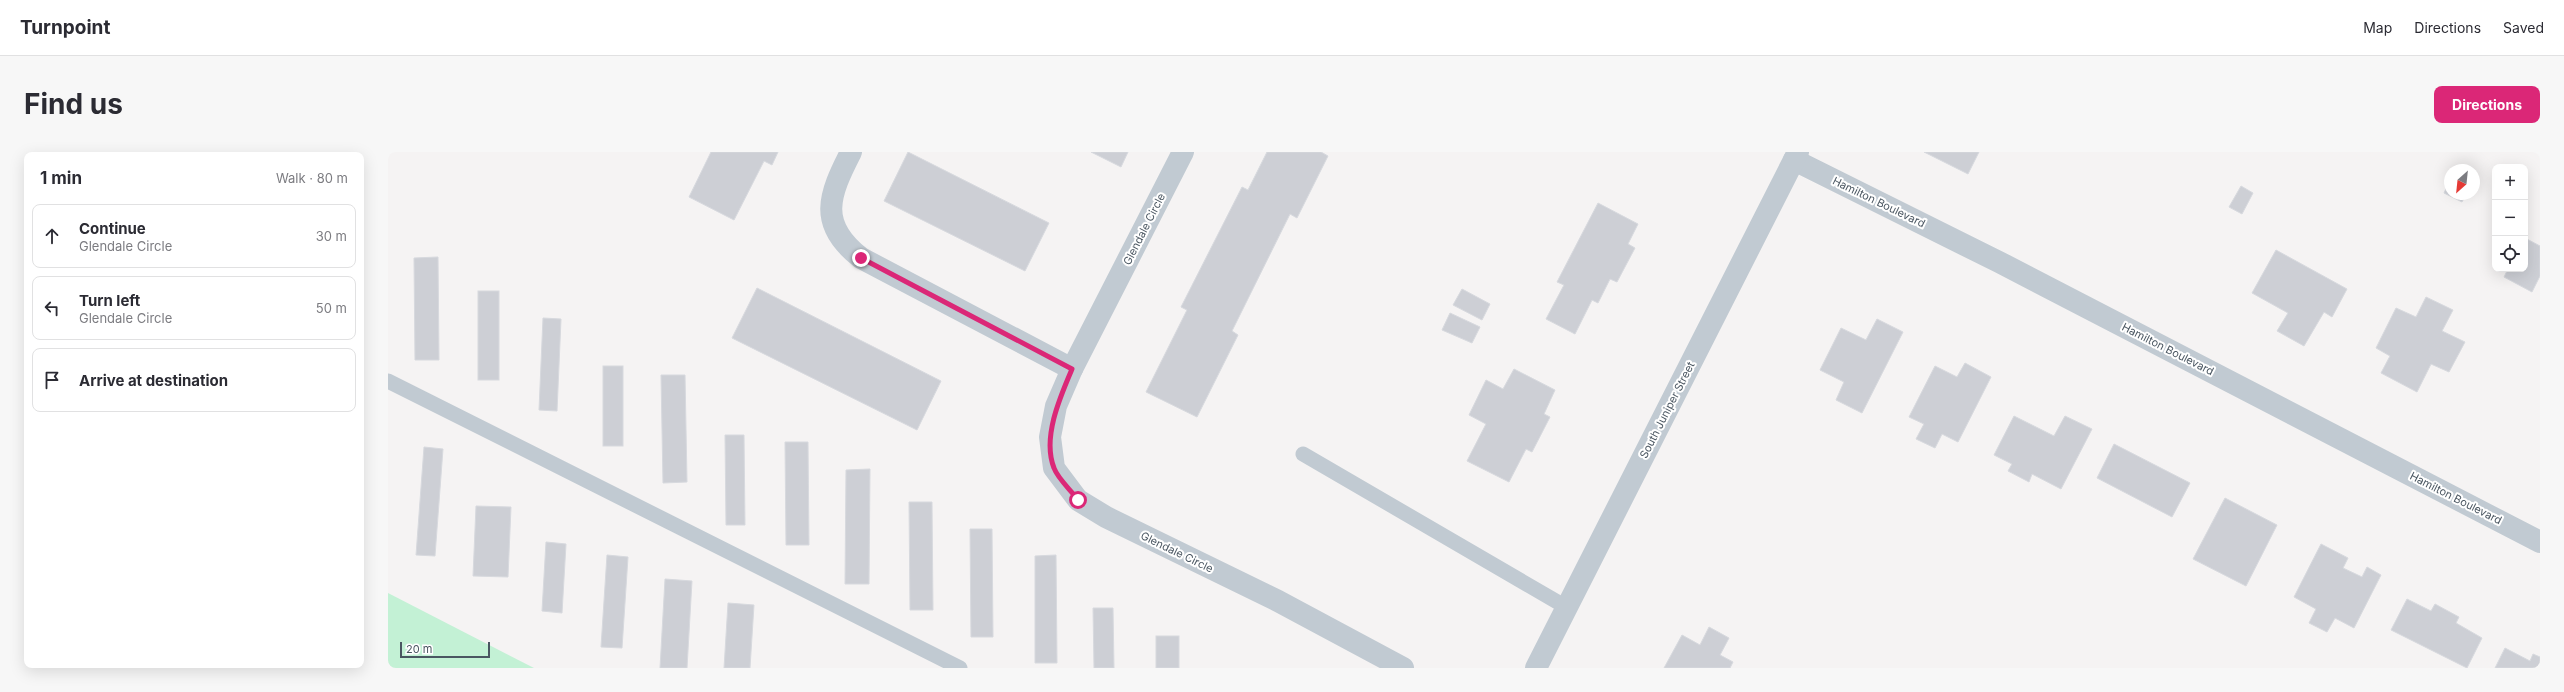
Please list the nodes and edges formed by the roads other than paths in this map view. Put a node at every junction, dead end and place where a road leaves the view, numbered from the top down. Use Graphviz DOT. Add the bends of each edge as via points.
graph roads {
  1 [pos="850,152"];
  2 [pos="1183,152"];
  3 [pos="1796,156"];
  4 [pos="1072,369"];
  5 [pos="388,381"];
  6 [pos="1303,454"];
  7 [pos="2540,542"];
  8 [pos="1566,608"];
  9 [pos="960,668"];
  10 [pos="1403,668"];
  11 [pos="1536,668"];
  1 -- 4 [label="street" via="833,191 831,205 838,235 848,248 861,258"];
  2 -- 4 [label="street, Glendale Circle"];
  3 -- 7 [label="street, Hamilton Boulevard"];
  3 -- 8 [label="street, South Juniper Street"];
  4 -- 10 [label="street, Glendale Circle" via="1056,406 1050,437 1054,468 1078,500 1106,517 1278,601"];
  5 -- 9 [label="lane"];
  6 -- 8 [label="lane"];
  8 -- 11 [label="street, South Juniper Street"];
}
